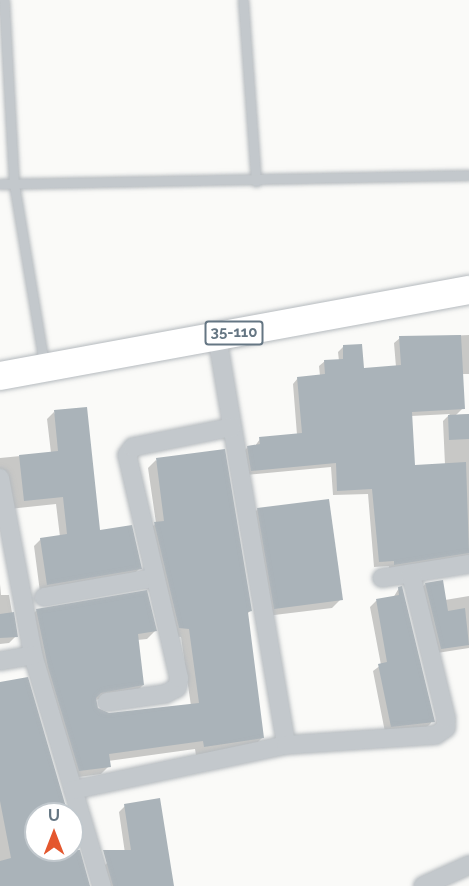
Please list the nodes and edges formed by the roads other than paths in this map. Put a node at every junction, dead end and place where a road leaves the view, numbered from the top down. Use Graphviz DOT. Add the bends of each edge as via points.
graph roads {
  1 [pos="4,0"];
  2 [pos="243,0"];
  3 [pos="3,42"];
  4 [pos="469,175"];
  5 [pos="256,182"];
  6 [pos="0,184"];
  7 [pos="14,184"];
  8 [pos="469,290"];
  9 [pos="217,336"];
  10 [pos="45,367"];
  11 [pos="0,376"];
  12 [pos="231,427"];
  13 [pos="0,478"];
  14 [pos="469,564"];
  15 [pos="411,574"];
  16 [pos="153,578"];
  17 [pos="382,578"];
  18 [pos="44,597"];
  19 [pos="33,655"];
  20 [pos="0,661"];
  21 [pos="107,702"];
  22 [pos="286,745"];
  23 [pos="73,790"];
  24 [pos="469,864"];
  25 [pos="102,886"];
  26 [pos="423,886"];
  1 -- 3 [label="lane"];
  2 -- 5 [label="lane"];
  3 -- 7 [label="lane"];
  4 -- 5 [label="lane"];
  5 -- 7 [label="lane"];
  6 -- 7 [label="lane"];
  7 -- 10 [label="lane"];
  8 -- 9 [label="main road, 35-110"];
  9 -- 10 [label="main road, 35-110"];
  9 -- 12 [label="street"];
  10 -- 11 [label="main road, 35-110"];
  12 -- 16 [label="street" via="133,447 127,455"];
  12 -- 22 [label="street"];
  13 -- 19 [label="street"];
  14 -- 15 [label="street"];
  15 -- 17 [label="street"];
  15 -- 22 [label="street" via="446,728 423,737"];
  16 -- 18 [label="street"];
  16 -- 21 [label="street" via="179,678 177,688 165,694"];
  19 -- 20 [label="street"];
  19 -- 23 [label="street"];
  22 -- 23 [label="street"];
  23 -- 25 [label="street"];
  24 -- 26 [label="street"];
}
